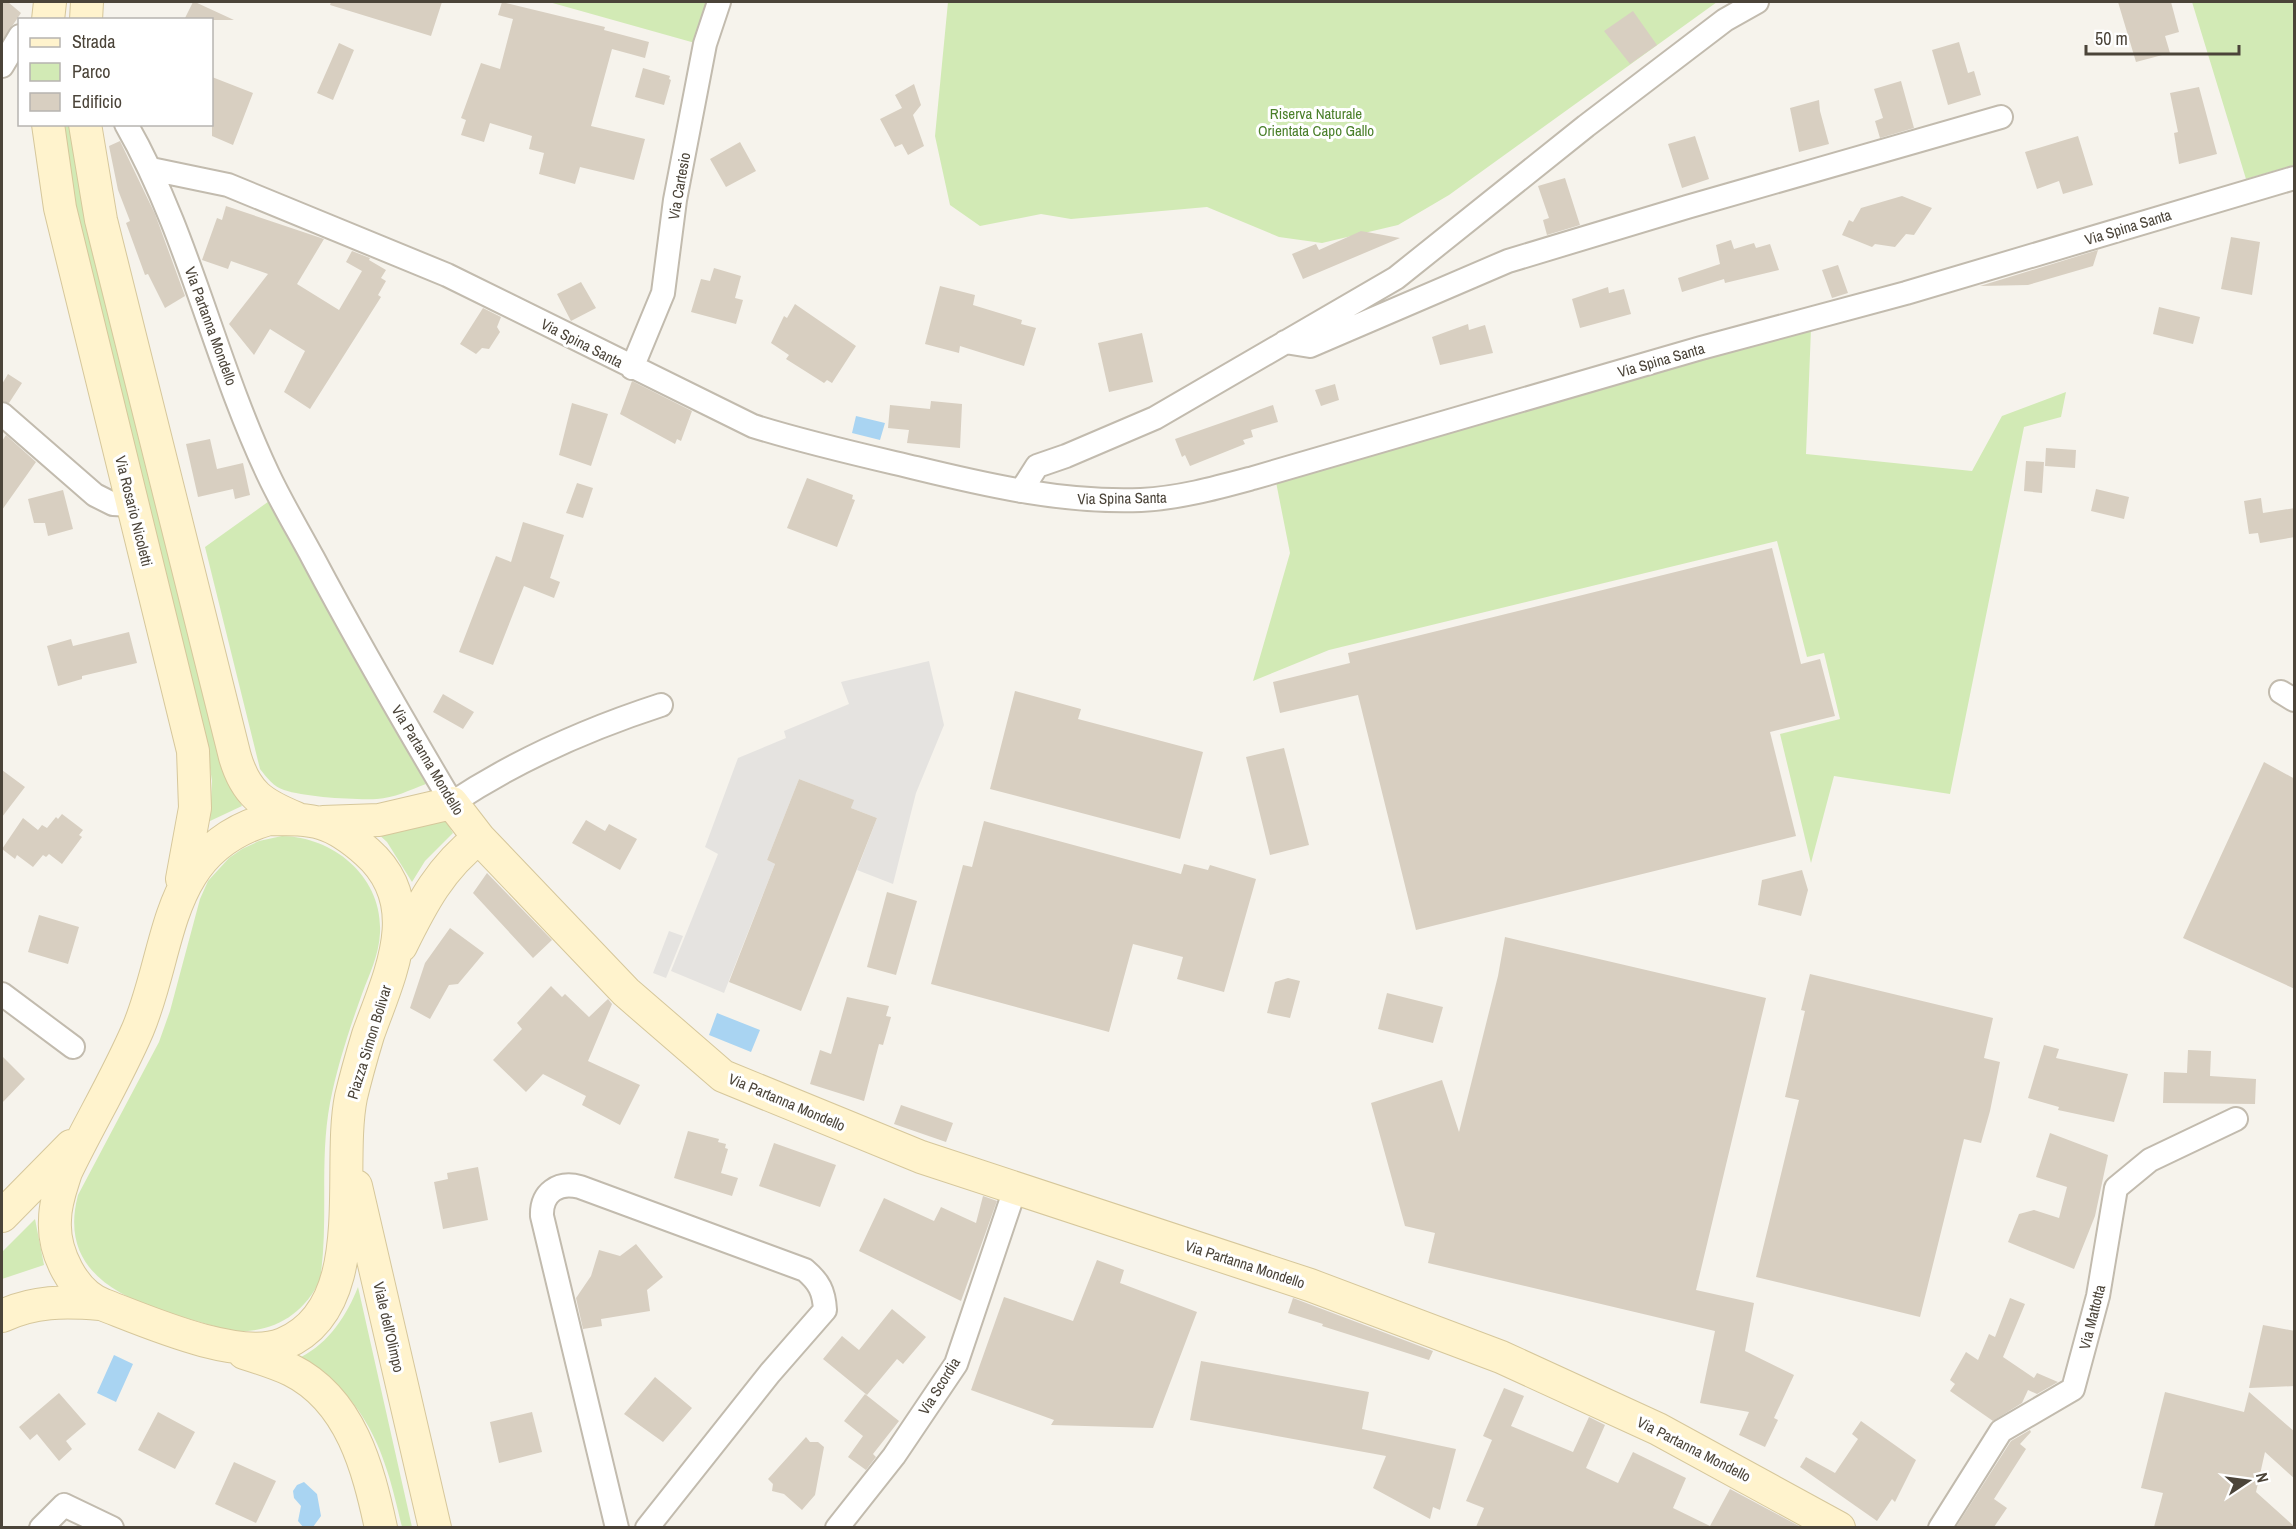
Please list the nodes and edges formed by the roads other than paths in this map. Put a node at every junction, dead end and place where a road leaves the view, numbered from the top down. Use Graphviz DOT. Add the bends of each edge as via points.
graph roads {
  1 [pos="87,2"];
  2 [pos="719,2"];
  3 [pos="1757,2"];
  4 [pos="86,18"];
  5 [pos="18,39"];
  6 [pos="2,66"];
  7 [pos="2001,117"];
  8 [pos="48,126"];
  9 [pos="85,126"];
  10 [pos="127,126"];
  11 [pos="151,169"];
  12 [pos="2295,178"];
  13 [pos="1285,342"];
  14 [pos="632,368"];
  15 [pos="2,414"];
  16 [pos="1021,491"];
  17 [pos="133,505"];
  18 [pos="661,705"];
  19 [pos="452,803"];
  20 [pos="311,820"];
  21 [pos="479,838"];
  22 [pos="178,897"];
  23 [pos="396,955"];
  24 [pos="2,994"];
  25 [pos="73,1047"];
  26 [pos="2236,1119"];
  27 [pos="346,1125"];
  28 [pos="87,1127"];
  29 [pos="1015,1189"];
  30 [pos="2,1216"];
  31 [pos="100,1304"];
  32 [pos="2,1316"];
  33 [pos="226,1346"];
  34 [pos="41,1527"];
  35 [pos="112,1527"];
  36 [pos="381,1527"];
  37 [pos="435,1527"];
  38 [pos="617,1527"];
  39 [pos="647,1527"];
  40 [pos="837,1527"];
  41 [pos="1839,1527"];
  42 [pos="1940,1527"];
  1 -- 4 [label="main road"];
  2 -- 14 [label="street, Via Cartesio" via="705,44 675,201 663,293"];
  3 -- 13 [label="street" via="1725,20 1586,126 1396,278"];
  5 -- 6 [label="street"];
  7 -- 13 [label="street" via="1508,261 1310,346"];
  8 -- 17 [label="main road, Via Rosario Nicoletti" via="60,208"];
  9 -- 20 [label="main road" via="101,220 235,757 241,775 263,803"];
  10 -- 11 [label="street, Via Partanna Mondello"];
  11 -- 14 [label="street, Via Spina Santa" via="228,185 447,275"];
  11 -- 19 [label="street, Via Partanna Mondello" via="268,473 356,638"];
  12 -- 16 [label="street, Via Spina Santa" via="1906,293 1181,497 1060,498"];
  13 -- 16 [label="street" via="1155,418 1037,466"];
  14 -- 16 [label="street, Via Spina Santa" via="753,426 804,442"];
  15 -- 17 [label="street" via="95,495 113,504"];
  17 -- 22 [label="main road, Via Rosario Nicoletti" via="193,751 195,808"];
  18 -- 19 [label="street" via="543,751"];
  19 -- 20 [label="main road" via="380,820"];
  19 -- 21 [label="main road, Via Partanna Mondello"];
  20 -- 22 [label="main road, Piazza Simon Bolivar" via="269,819 235,832 193,869"];
  20 -- 23 [label="main road, Piazza Simon Bolivar" via="358,844 383,871 398,909"];
  21 -- 23 [label="main road" via="459,854 432,886"];
  21 -- 29 [label="main road, Via Partanna Mondello" via="626,993 723,1076 921,1157"];
  22 -- 28 [label="main road, Piazza Simon Bolivar" via="138,1028"];
  23 -- 27 [label="main road, Piazza Simon Bolivar" via="356,1078"];
  24 -- 25 [label="street"];
  26 -- 42 [label="street, Via Mattotta" via="2150,1160 2116,1188 2098,1296 2073,1389 2001,1431"];
  27 -- 33 [label="main road, Piazza Simon Bolivar" via="343,1248 329,1302 313,1322 284,1344 260,1350"];
  27 -- 37 [label="main road, Viale dell'Olimpo"];
  28 -- 30 [label="main road"];
  28 -- 31 [label="main road, Piazza Simon Bolivar" via="63,1180 54,1221 70,1275"];
  29 -- 40 [label="street, Via Scordia" via="956,1364 894,1456"];
  29 -- 41 [label="main road, Via Partanna Mondello" via="1310,1285 1501,1357 1658,1429"];
  31 -- 32 [label="main road" via="61,1301"];
  31 -- 33 [label="main road, Piazza Simon Bolivar"];
  33 -- 36 [label="main road" via="292,1371 310,1382 337,1410 362,1453"];
  34 -- 35 [label="street" via="64,1505"];
  38 -- 39 [label="street" via="542,1216 544,1200 563,1185 580,1187 805,1270 818,1281 825,1295 825,1310"];
}
